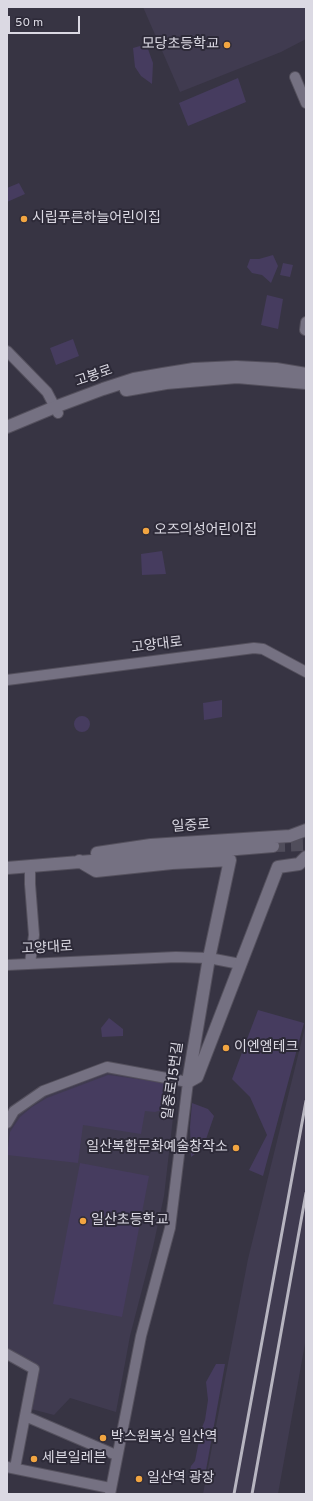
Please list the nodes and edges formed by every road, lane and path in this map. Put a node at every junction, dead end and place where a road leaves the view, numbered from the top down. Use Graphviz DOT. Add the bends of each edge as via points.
graph roads {
  1 [pos="295,77"];
  2 [pos="306,103"];
  3 [pos="7,351"];
  4 [pos="194,374"];
  5 [pos="306,374"];
  6 [pos="306,382"];
  7 [pos="56,410"];
  8 [pos="7,427"];
  9 [pos="7,433"];
  10 [pos="306,672"];
  11 [pos="7,680"];
  12 [pos="306,830"];
  13 [pos="273,846"];
  14 [pos="306,857"];
  15 [pos="79,861"];
  16 [pos="30,866"];
  17 [pos="7,868"];
  18 [pos="208,958"];
  19 [pos="30,963"];
  20 [pos="240,964"];
  21 [pos="7,965"];
  22 [pos="188,1082"];
  23 [pos="7,1124"];
  24 [pos="7,1354"];
  25 [pos="25,1416"];
  26 [pos="116,1455"];
  27 [pos="11,1468"];
  28 [pos="110,1491"];
  1 -- 2 [label="street"];
  3 -- 7 [label="street" via="47,392"];
  4 -- 5 [label="street" via="236,367"];
  4 -- 6 [label="street"];
  4 -- 7 [label="street, 고봉로"];
  7 -- 8 [label="street, 고봉로"];
  7 -- 9 [label="street, 고봉로"];
  10 -- 11 [label="street, 고양대로" via="263,649 254,648"];
  12 -- 15 [label="street, 일중로" via="290,836 152,845 100,852"];
  13 -- 15 [label="street, 일중로"];
  14 -- 20 [label="street" via="299,864 278,867"];
  15 -- 16 [label="street, 일중로"];
  15 -- 18 [label="street, 일중로15번길" via="96,871 230,860"];
  16 -- 17 [label="street, 일중로"];
  16 -- 19 [label="street" via="34,935"];
  18 -- 19 [label="street, 고양대로"];
  18 -- 20 [label="street, 고양대로"];
  18 -- 22 [label="street, 일중로15번길"];
  19 -- 21 [label="street, 고양대로"];
  20 -- 22 [label="street" via="197,1077"];
  22 -- 23 [label="street" via="107,1067 43,1091 14,1111"];
  22 -- 26 [label="street, 일중로15번길" via="170,1228 141,1336"];
  24 -- 25 [label="street" via="34,1370"];
  25 -- 26 [label="street"];
  25 -- 27 [label="street"];
  26 -- 28 [label="street, 일중로15번길"];
  27 -- 28 [label="street"];
}
